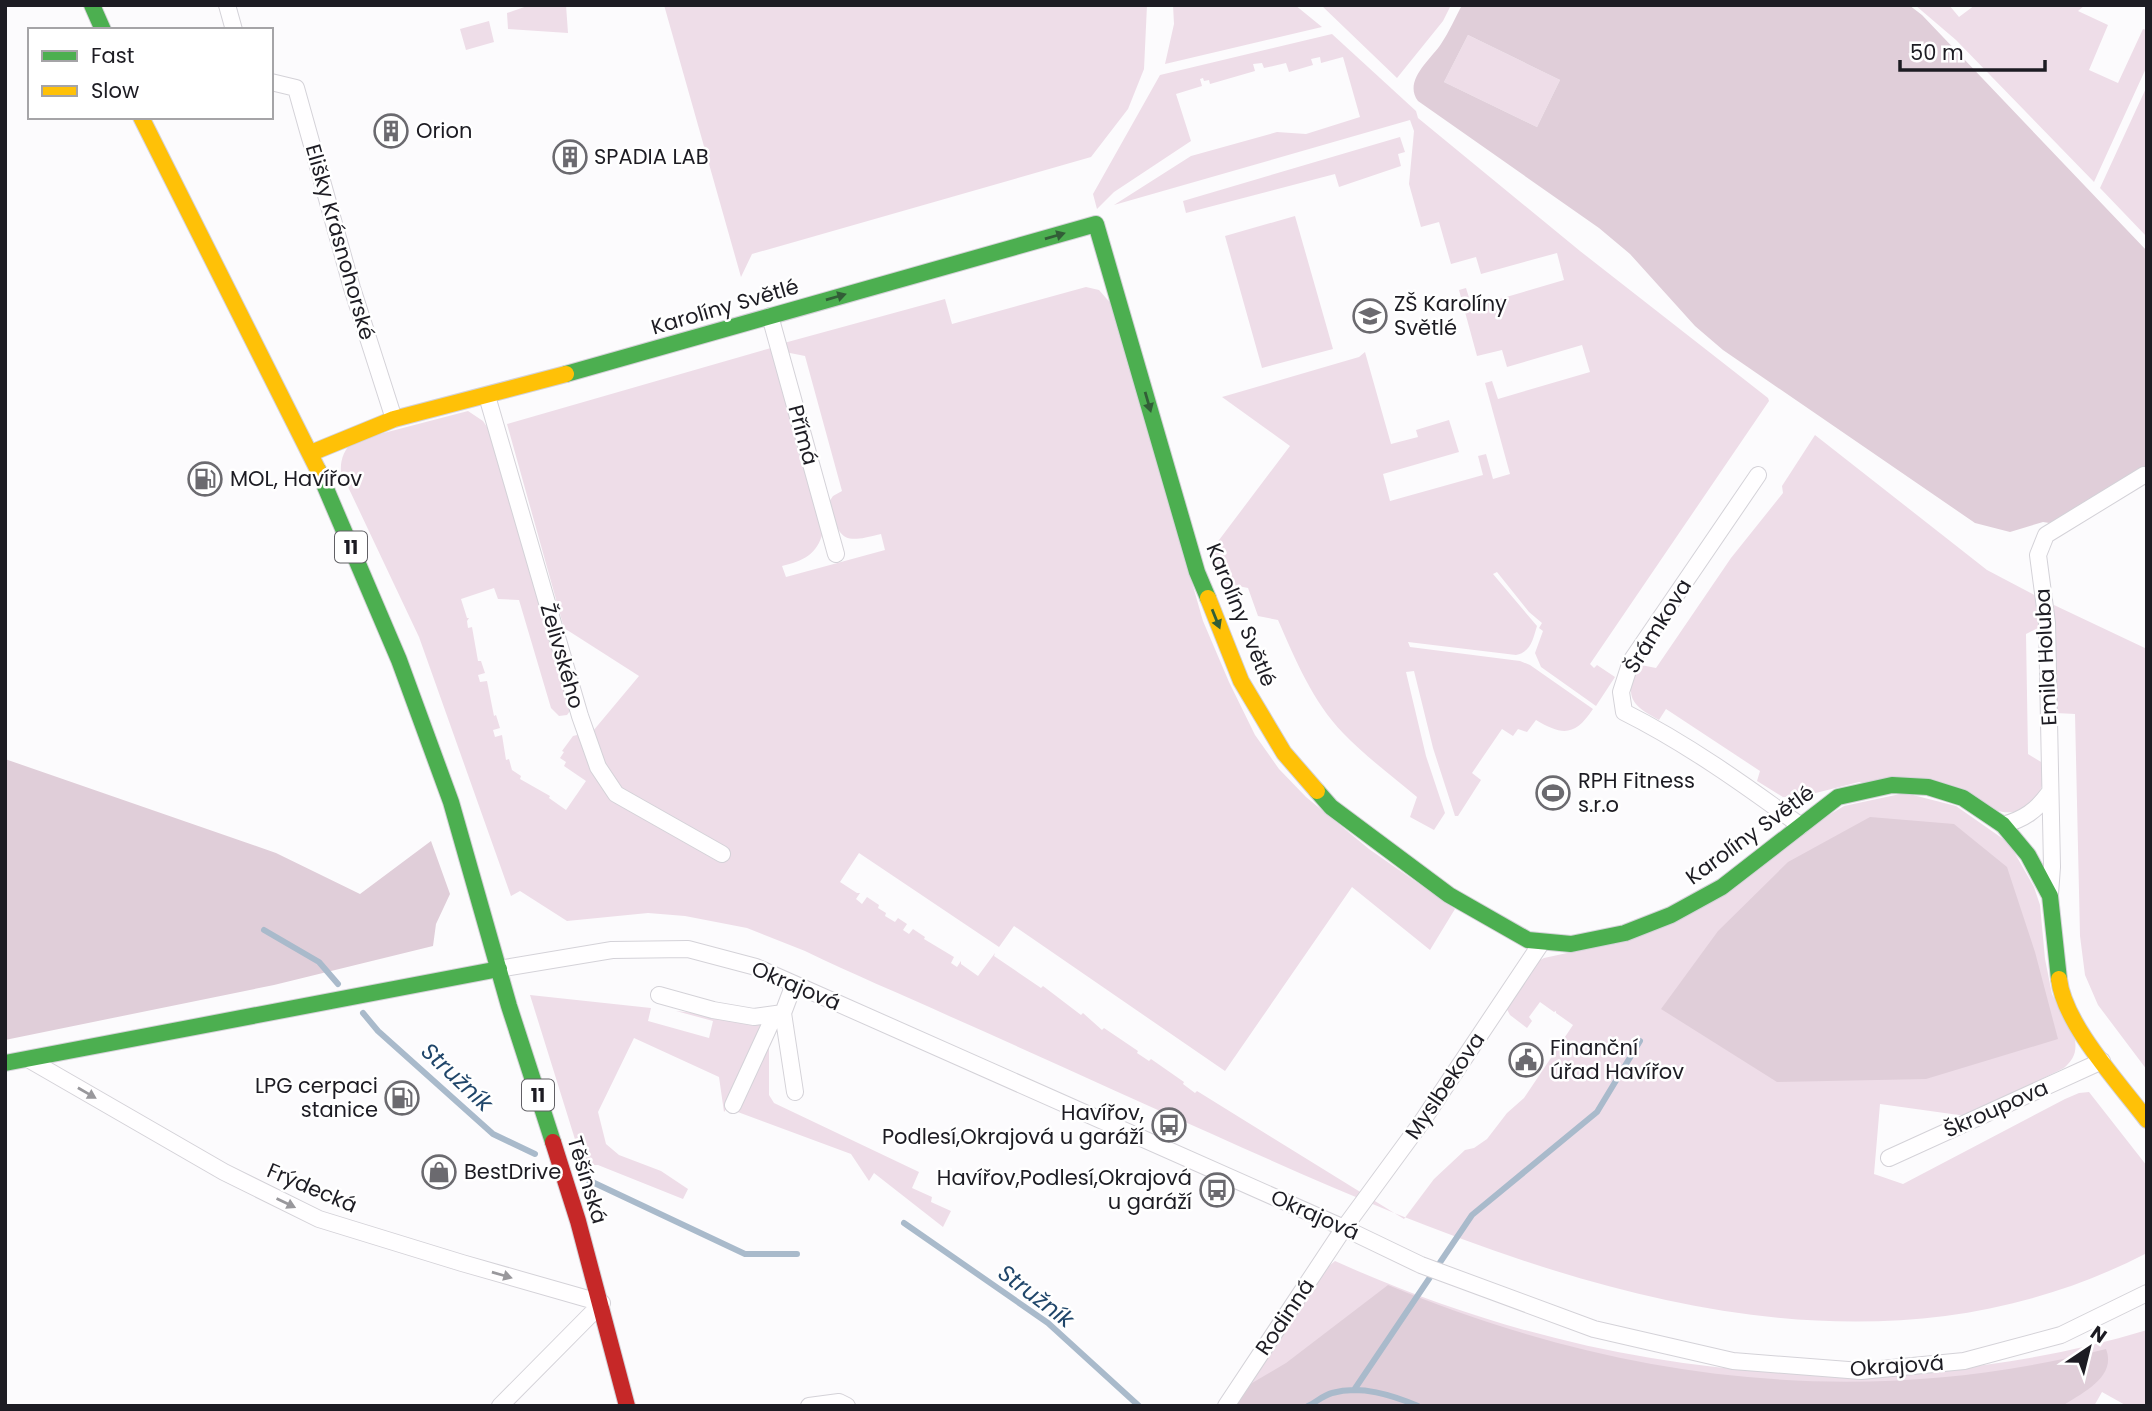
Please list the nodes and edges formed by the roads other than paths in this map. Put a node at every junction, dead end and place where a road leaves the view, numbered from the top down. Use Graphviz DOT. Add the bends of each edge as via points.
graph roads {
  1 [pos="92,5"];
  2 [pos="227,5"];
  3 [pos="102,28"];
  4 [pos="233,28"];
  5 [pos="273,82"];
  6 [pos="142,119"];
  7 [pos="771,316"];
  8 [pos="487,396"];
  9 [pos="394,419"];
  10 [pos="311,453"];
  11 [pos="1758,475"];
  12 [pos="2144,475"];
  13 [pos="836,554"];
  14 [pos="2049,793"];
  15 [pos="2003,825"];
  16 [pos="1801,826"];
  17 [pos="722,854"];
  18 [pos="2050,896"];
  19 [pos="1542,942"];
  20 [pos="499,969"];
  21 [pos="794,984"];
  22 [pos="659,995"];
  23 [pos="779,1014"];
  24 [pos="28,1059"];
  25 [pos="2102,1061"];
  26 [pos="5,1063"];
  27 [pos="795,1092"];
  28 [pos="733,1105"];
  29 [pos="2147,1120"];
  30 [pos="1889,1158"];
  31 [pos="1344,1228"];
  32 [pos="2147,1293"];
  33 [pos="602,1303"];
  34 [pos="499,1406"];
  35 [pos="627,1406"];
  36 [pos="809,1406"];
  37 [pos="847,1406"];
  38 [pos="1226,1406"];
  1 -- 3 [label="street"];
  2 -- 4 [label="street"];
  5 -- 9 [label="street, Elišky Krásnohorské" via="296,88"];
  6 -- 10 [label="street, 11"];
  7 -- 8 [label="street, Karolíny Světlé"];
  7 -- 13 [label="street, Přímá"];
  7 -- 19 [label="street, Karolíny Světlé, one-way" via="1096,224 1197,572 1241,681 1284,753 1331,807 1448,895 1528,940"];
  8 -- 9 [label="street, Karolíny Světlé"];
  8 -- 17 [label="street, Želivského" via="598,767 616,794"];
  9 -- 10 [label="street, Karolíny Světlé"];
  10 -- 20 [label="street, 11" via="400,660 447,789"];
  11 -- 16 [label="street, Šrámkova" via="1631,661 1621,692 1624,712 1754,791"];
  12 -- 14 [label="street, Emila Holuba" via="2046,535 2038,555 2047,623"];
  14 -- 15 [label="street" via="2038,808"];
  14 -- 18 [label="street, Emila Holuba"];
  15 -- 16 [label="street, Karolíny Světlé" via="1963,799 1928,787 1892,785 1838,797"];
  15 -- 18 [label="street, Karolíny Světlé" via="2028,855"];
  16 -- 19 [label="street, Karolíny Světlé" via="1722,887 1671,915 1625,933 1571,944"];
  18 -- 25 [label="street, Karolíny Světlé" via="2060,990 2078,1029"];
  19 -- 31 [label="street, Myslbekova" via="1421,1123"];
  20 -- 21 [label="street, Okrajová" via="612,950 688,949 756,967"];
  20 -- 24 [label="street"];
  20 -- 33 [label="street, Těšínská / 11"];
  21 -- 23 [label="street"];
  21 -- 31 [label="street, Okrajová"];
  22 -- 23 [label="street" via="754,1017"];
  23 -- 27 [label="street"];
  23 -- 28 [label="street"];
  24 -- 26 [label="street"];
  24 -- 33 [label="street, Frýdecká, one-way" via="224,1172 319,1219"];
  25 -- 29 [label="street, Karolíny Světlé"];
  25 -- 30 [label="street, Škroupova"];
  31 -- 32 [label="street, Okrajová" via="1421,1265 1594,1329 1733,1361 1861,1371 1964,1361 2062,1335"];
  31 -- 38 [label="street, Rodinná"];
  33 -- 34 [label="street"];
  33 -- 35 [label="street, Těšínská / 11"];
  36 -- 37 [label="street" via="839,1402"];
}
